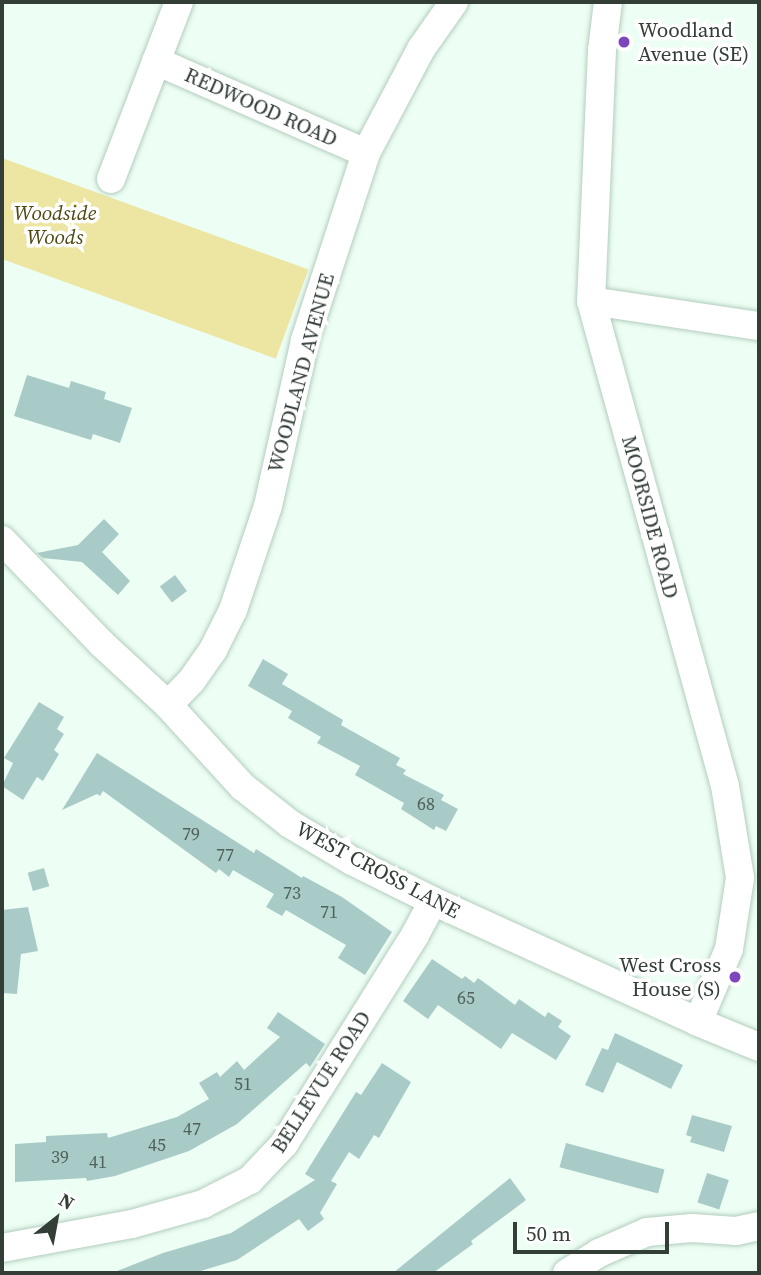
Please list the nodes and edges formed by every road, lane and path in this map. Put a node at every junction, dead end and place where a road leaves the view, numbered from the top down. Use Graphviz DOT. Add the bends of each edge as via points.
graph roads {
  1 [pos="179,2"];
  2 [pos="454,2"];
  3 [pos="608,2"];
  4 [pos="156,61"];
  5 [pos="366,153"];
  6 [pos="111,179"];
  7 [pos="591,302"];
  8 [pos="759,327"];
  9 [pos="2,540"];
  10 [pos="168,705"];
  11 [pos="433,901"];
  12 [pos="698,1022"];
  13 [pos="759,1047"];
  14 [pos="759,1226"];
  15 [pos="2,1248"];
  16 [pos="567,1273"];
  1 -- 4 [label="street"];
  2 -- 5 [label="street, WOODLAND AVENUE" via="421,49"];
  3 -- 7 [label="street, MOORSIDE ROAD"];
  4 -- 5 [label="street, REDWOOD ROAD"];
  4 -- 6 [label="street"];
  5 -- 10 [label="street, WOODLAND AVENUE" via="305,340 268,506 233,610 213,650"];
  7 -- 8 [label="street"];
  7 -- 12 [label="street, MOORSIDE ROAD" via="725,786 740,878 729,949"];
  9 -- 10 [label="street, WEST CROSS LANE"];
  10 -- 11 [label="street, WEST CROSS LANE" via="243,787 290,824"];
  11 -- 12 [label="street, WEST CROSS LANE"];
  11 -- 15 [label="street, BELLEVUE ROAD" via="284,1144 250,1180 203,1204 132,1224"];
  12 -- 13 [label="street, WEST CROSS LANE"];
  14 -- 16 [label="street" via="736,1231 692,1228 647,1233 599,1253"];
}
